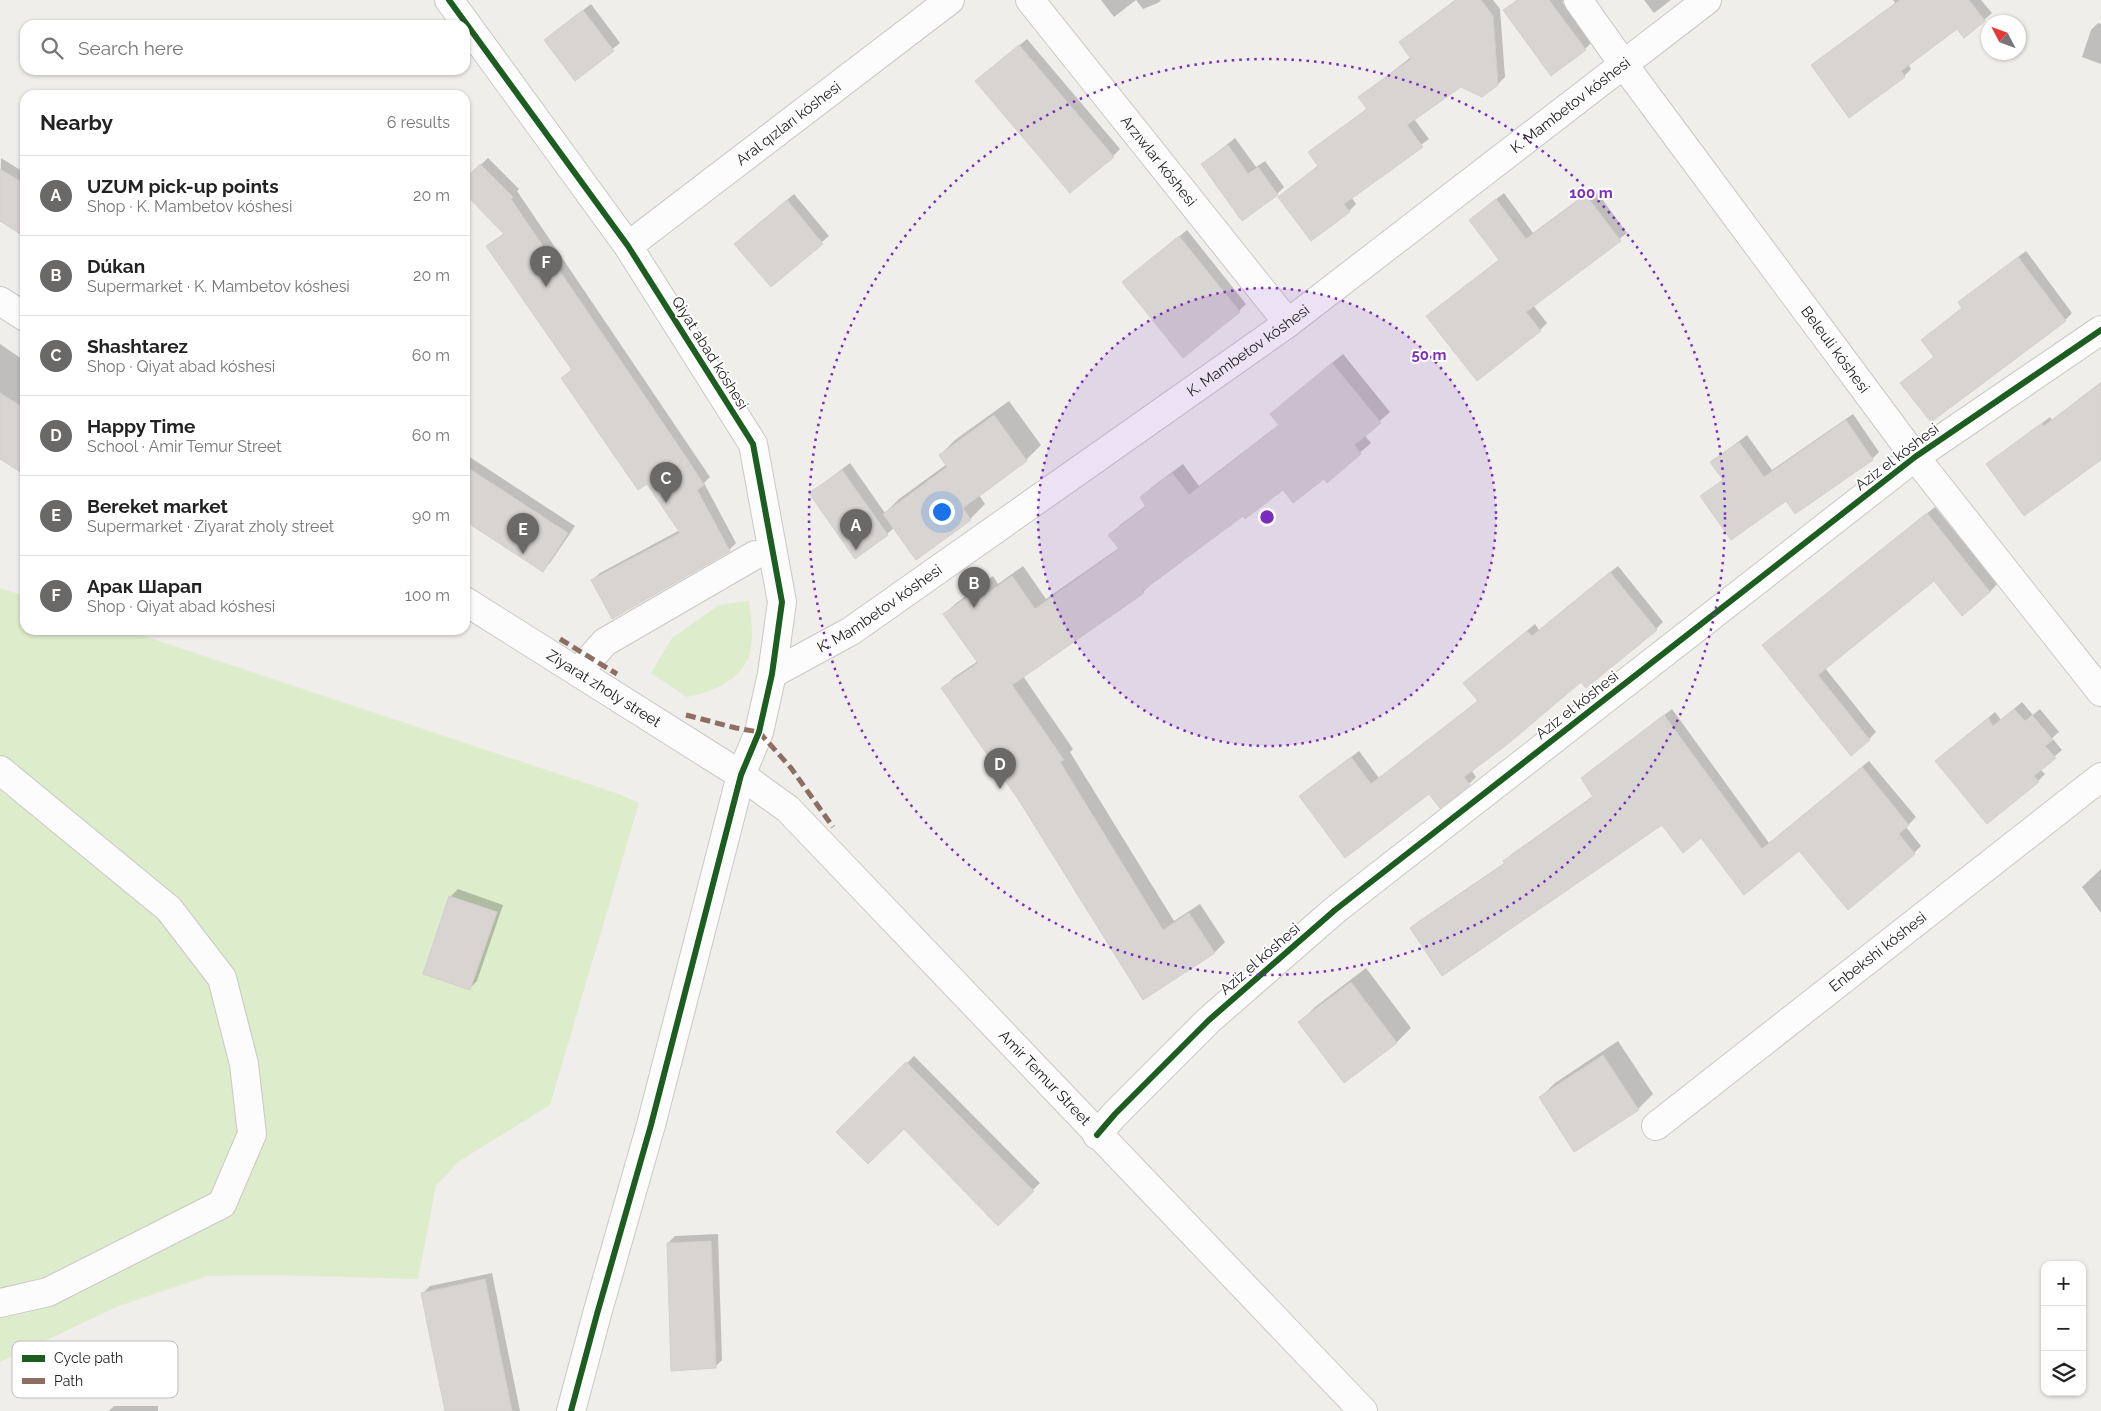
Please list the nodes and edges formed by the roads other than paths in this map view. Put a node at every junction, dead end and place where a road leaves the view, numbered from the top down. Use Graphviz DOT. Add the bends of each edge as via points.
graph roads {
  1 [pos="449,0"];
  2 [pos="950,0"];
  3 [pos="1030,0"];
  4 [pos="1578,0"];
  5 [pos="1707,0"];
  6 [pos="464,20"];
  7 [pos="470,29"];
  8 [pos="1624,65"];
  9 [pos="628,246"];
  10 [pos="0,301"];
  11 [pos="20,314"];
  12 [pos="1288,324"];
  13 [pos="2101,330"];
  14 [pos="1915,457"];
  15 [pos="755,555"];
  16 [pos="470,604"];
  17 [pos="578,672"];
  18 [pos="772,674"];
  19 [pos="2101,692"];
  20 [pos="0,770"];
  21 [pos="741,775"];
  22 [pos="2101,777"];
  23 [pos="1656,1126"];
  24 [pos="1097,1134"];
  25 [pos="0,1303"];
  26 [pos="571,1411"];
  27 [pos="1363,1411"];
  1 -- 6 [label="street, Qiyat abad kóshesi"];
  2 -- 9 [label="street, Aral qızları kóshesi"];
  3 -- 12 [label="street, Arzıwlar kóshesi"];
  4 -- 8 [label="street, Beleuli kóshesi"];
  5 -- 8 [label="street, K. Mambetov kóshesi"];
  7 -- 9 [label="street, Qiyat abad kóshesi"];
  8 -- 12 [label="street, K. Mambetov kóshesi"];
  8 -- 14 [label="street, Beleuli kóshesi"];
  9 -- 18 [label="street, Qiyat abad kóshesi" via="753,444 782,602"];
  10 -- 11 [label="street"];
  12 -- 18 [label="street, K. Mambetov kóshesi" via="851,631"];
  13 -- 14 [label="street, Aziz el kóshesi"];
  14 -- 19 [label="street, Beleuli kóshesi"];
  14 -- 24 [label="street, Aziz el kóshesi" via="1335,910 1209,1020"];
  15 -- 17 [label="street" via="605,642"];
  16 -- 17 [label="street, Ziyarat zholy street"];
  17 -- 21 [label="street, Ziyarat zholy street"];
  18 -- 21 [label="street, Qiyat abad kóshesi" via="759,732"];
  20 -- 25 [label="street" via="169,909 222,978 244,1064 252,1134 222,1204 48,1292"];
  21 -- 24 [label="street, Amir Temur Street" via="788,809"];
  21 -- 26 [label="street, Qiyat abad kóshesi" via="651,1125"];
  22 -- 23 [label="street, Enbekshi kóshesi"];
  24 -- 27 [label="street, Amir Temur Street"];
}
